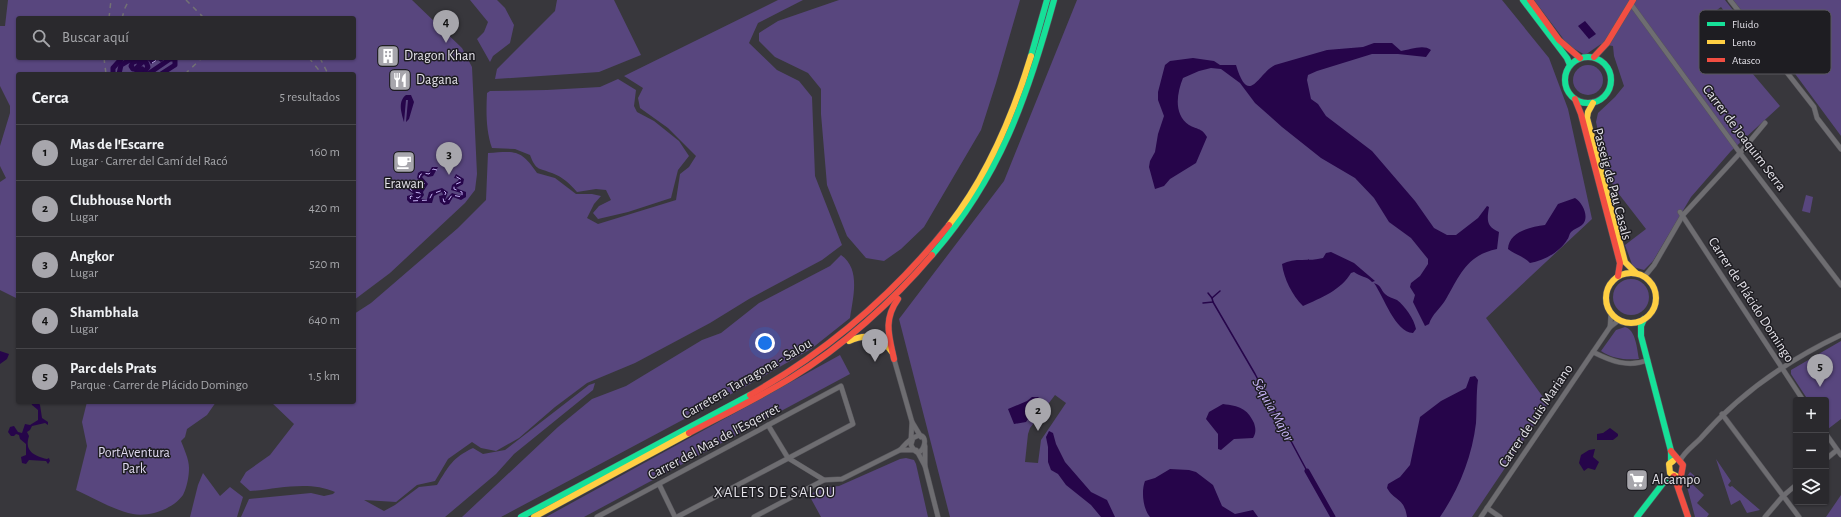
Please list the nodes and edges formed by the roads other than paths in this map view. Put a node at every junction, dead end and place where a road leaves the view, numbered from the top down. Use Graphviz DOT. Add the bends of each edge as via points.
graph roads {
  1 [pos="1046,0"];
  2 [pos="1055,0"];
  3 [pos="1523,0"];
  4 [pos="1530,0"];
  5 [pos="1730,0"];
  6 [pos="1632,2"];
  7 [pos="1738,10"];
  8 [pos="1607,43"];
  9 [pos="1594,57"];
  10 [pos="1580,58"];
  11 [pos="1606,64"];
  12 [pos="1570,66"];
  13 [pos="1788,74"];
  14 [pos="1575,99"];
  15 [pos="1593,103"];
  16 [pos="1765,123"];
  17 [pos="1841,149"];
  18 [pos="1740,153"];
  19 [pos="1682,214"];
  20 [pos="926,263"];
  21 [pos="1636,273"];
  22 [pos="1618,276"];
  23 [pos="1645,276"];
  24 [pos="1841,285"];
  25 [pos="1611,314"];
  26 [pos="1644,319"];
  27 [pos="1619,320"];
  28 [pos="1631,323"];
  29 [pos="1610,327"];
  30 [pos="1841,335"];
  31 [pos="1641,336"];
  32 [pos="829,352"];
  33 [pos="1593,352"];
  34 [pos="894,359"];
  35 [pos="1648,360"];
  36 [pos="1782,366"];
  37 [pos="1801,397"];
  38 [pos="1722,414"];
  39 [pos="912,422"];
  40 [pos="768,425"];
  41 [pos="921,437"];
  42 [pos="1829,438"];
  43 [pos="911,440"];
  44 [pos="925,445"];
  45 [pos="900,450"];
  46 [pos="914,450"];
  47 [pos="1837,450"];
  48 [pos="1672,452"];
  49 [pos="1686,454"];
  50 [pos="1841,455"];
  51 [pos="1829,457"];
  52 [pos="788,458"];
  53 [pos="1671,462"];
  54 [pos="1681,462"];
  55 [pos="925,466"];
  56 [pos="1681,473"];
  57 [pos="1672,474"];
  58 [pos="824,480"];
  59 [pos="1666,481"];
  60 [pos="659,484"];
  61 [pos="1678,485"];
  62 [pos="1793,488"];
  63 [pos="1783,496"];
  64 [pos="1487,508"];
  65 [pos="521,517"];
  66 [pos="534,517"];
  67 [pos="597,517"];
  68 [pos="676,517"];
  69 [pos="756,517"];
  70 [pos="938,517"];
  71 [pos="1481,517"];
  72 [pos="1500,517"];
  73 [pos="1637,517"];
  74 [pos="1688,517"];
  75 [pos="1765,517"];
  76 [pos="1799,517"];
  1 -- 65 [label="main road, Carretera Tarragona - Salou" via="1022,84 1006,128 989,162 941,236 886,296 844,332 788,372"];
  2 -- 20 [label="main road, Carretera Tarragona - Salou" via="1031,79 1012,130 995,165 968,210"];
  3 -- 12 [label="main road" via="1567,58"];
  4 -- 10 [label="main road" via="1564,45"];
  5 -- 7 [label="street"];
  6 -- 8 [label="main road"];
  6 -- 18 [label="street, Carrer de Joaquim Serra"];
  8 -- 9 [label="main road"];
  8 -- 11 [label="main road"];
  9 -- 10 [label="main road"];
  9 -- 11 [label="main road"];
  10 -- 12 [label="main road"];
  11 -- 15 [label="main road" via="1611,72 1611,85 1605,96"];
  12 -- 14 [label="main road" via="1565,74 1565,83 1568,92"];
  13 -- 17 [label="street" via="1814,107 1817,118"];
  14 -- 15 [label="main road"];
  14 -- 22 [label="main road, Passeig de Pau Casals" via="1620,263"];
  15 -- 21 [label="main road, Passeig de Pau Casals" via="1587,118 1625,262"];
  16 -- 18 [label="street"];
  18 -- 19 [label="street"];
  18 -- 24 [label="street, Carrer de Joaquim Serra"];
  19 -- 23 [label="street" via="1654,265"];
  19 -- 36 [label="street, Carrer de Plácido Domingo"];
  20 -- 32 [label="main road, Carretera Tarragona - Salou" via="874,316"];
  20 -- 34 [label="main road" via="920,274 893,304 889,314 888,330"];
  21 -- 22 [label="main road"];
  21 -- 23 [label="main road"];
  22 -- 25 [label="main road" via="1607,289 1606,302"];
  23 -- 26 [label="main road" via="1653,285 1656,297 1652,312"];
  25 -- 27 [label="main road"];
  25 -- 29 [label="street, Carrer de Luis Mariano"];
  26 -- 28 [label="main road"];
  26 -- 31 [label="main road"];
  27 -- 28 [label="main road"];
  27 -- 29 [label="street, Carrer de Luis Mariano"];
  28 -- 31 [label="main road"];
  29 -- 33 [label="street, Carrer de Luis Mariano"];
  30 -- 36 [label="street"];
  31 -- 35 [label="main road"];
  32 -- 34 [label="main road" via="856,337 865,335 879,338 886,343"];
  32 -- 66 [label="main road, Carretera Tarragona - Salou" via="791,378 743,405"];
  33 -- 35 [label="street" via="1610,360 1628,364"];
  33 -- 64 [label="street, Carrer de Luis Mariano"];
  34 -- 39 [label="street"];
  35 -- 48 [label="main road"];
  36 -- 37 [label="street, Carrer de Plácido Domingo"];
  36 -- 38 [label="street"];
  38 -- 49 [label="street"];
  38 -- 63 [label="street"];
  39 -- 41 [label="street"];
  39 -- 43 [label="street"];
  40 -- 52 [label="street"];
  40 -- 52 [label="street, Carrer del Mas de l'Esqerret" via="841,386 852,424"];
  40 -- 60 [label="street, Carrer del Mas de l'Esqerret"];
  41 -- 43 [label="street" via="917,436"];
  41 -- 44 [label="street" via="925,440"];
  42 -- 47 [label="street"];
  43 -- 45 [label="street"];
  43 -- 46 [label="street"];
  44 -- 46 [label="street" via="921,450"];
  44 -- 55 [label="street"];
  45 -- 46 [label="street"];
  45 -- 58 [label="street" via="842,479"];
  46 -- 55 [label="street"];
  47 -- 50 [label="street"];
  47 -- 51 [label="street"];
  48 -- 49 [label="street"];
  48 -- 53 [label="main road"];
  48 -- 54 [label="main road"];
  49 -- 54 [label="street"];
  52 -- 58 [label="street"];
  52 -- 68 [label="street"];
  53 -- 54 [label="main road"];
  53 -- 57 [label="main road" via="1668,466"];
  54 -- 56 [label="main road"];
  55 -- 70 [label="street"];
  56 -- 57 [label="main road"];
  56 -- 61 [label="main road"];
  57 -- 59 [label="main road"];
  57 -- 61 [label="main road"];
  58 -- 69 [label="street"];
  59 -- 61 [label="main road"];
  59 -- 73 [label="main road"];
  60 -- 67 [label="street, Carrer del Mas de l'Esqerret"];
  60 -- 68 [label="street"];
  61 -- 74 [label="main road"];
  62 -- 63 [label="street"];
  63 -- 75 [label="street"];
  63 -- 76 [label="street"];
  64 -- 71 [label="street, Carrer de Luis Mariano"];
  64 -- 72 [label="street"];
}
